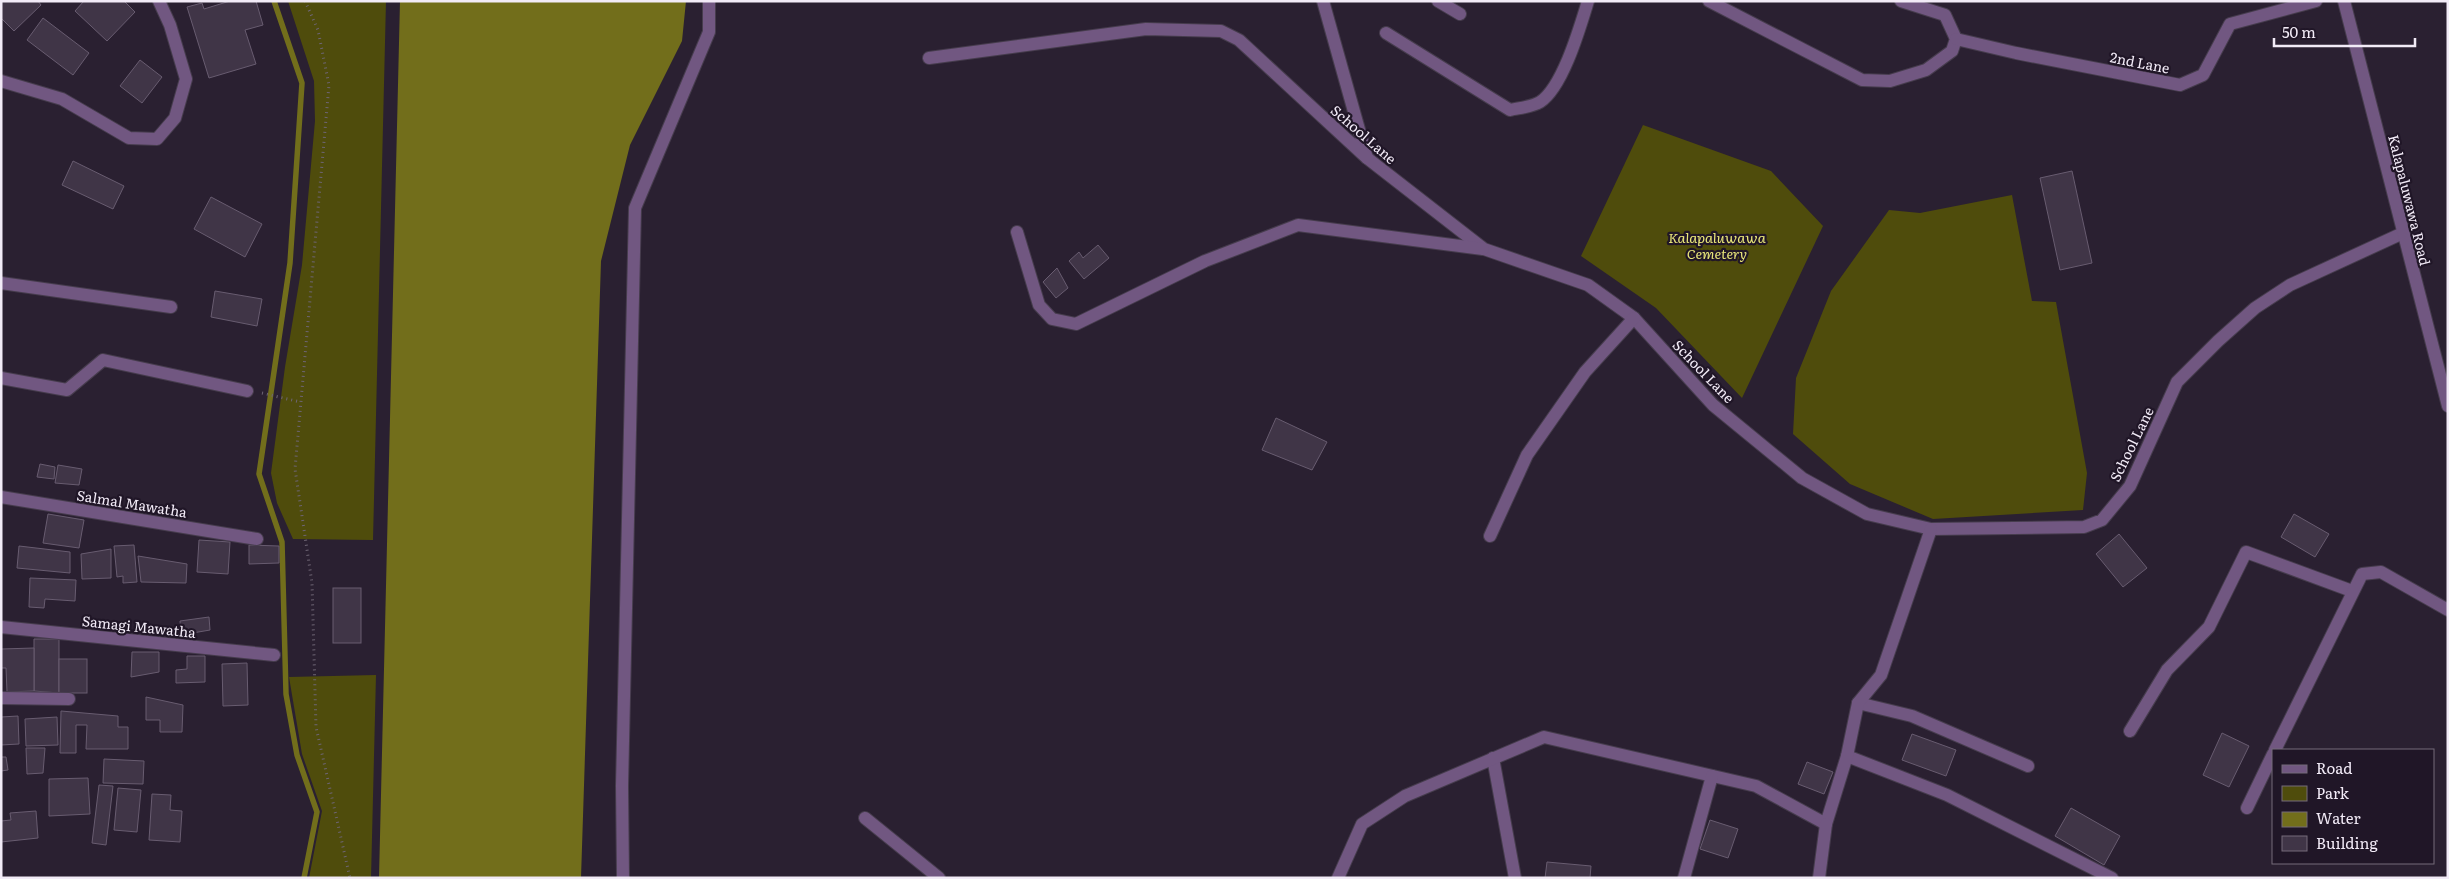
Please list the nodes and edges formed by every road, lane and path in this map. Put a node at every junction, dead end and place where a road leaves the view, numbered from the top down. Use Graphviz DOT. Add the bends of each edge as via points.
graph roads {
  1 [pos="159,1"];
  2 [pos="305,1"];
  3 [pos="709,1"];
  4 [pos="1323,1"];
  5 [pos="1438,1"];
  6 [pos="1588,1"];
  7 [pos="1709,1"];
  8 [pos="1901,1"];
  9 [pos="2316,1"];
  10 [pos="2344,1"];
  11 [pos="1460,14"];
  12 [pos="1386,33"];
  13 [pos="1956,39"];
  14 [pos="929,58"];
  15 [pos="1,82"];
  16 [pos="1367,158"];
  17 [pos="1017,232"];
  18 [pos="2403,233"];
  19 [pos="1484,250"];
  20 [pos="1,283"];
  21 [pos="171,307"];
  22 [pos="1634,318"];
  23 [pos="1,378"];
  24 [pos="246,391"];
  25 [pos="264,393"];
  26 [pos="300,402"];
  27 [pos="2448,406"];
  28 [pos="1,496"];
  29 [pos="1931,529"];
  30 [pos="1490,536"];
  31 [pos="257,538"];
  32 [pos="2352,591"];
  33 [pos="2448,610"];
  34 [pos="1,627"];
  35 [pos="274,655"];
  36 [pos="1,698"];
  37 [pos="69,699"];
  38 [pos="1858,703"];
  39 [pos="2130,731"];
  40 [pos="2275,749"];
  41 [pos="1847,756"];
  42 [pos="2272,756"];
  43 [pos="1493,758"];
  44 [pos="2028,766"];
  45 [pos="1712,776"];
  46 [pos="2247,808"];
  47 [pos="865,818"];
  48 [pos="1826,824"];
  49 [pos="350,878"];
  50 [pos="623,878"];
  51 [pos="939,878"];
  52 [pos="1338,878"];
  53 [pos="1515,878"];
  54 [pos="1684,878"];
  55 [pos="1818,878"];
  56 [pos="2112,878"];
  1 -- 15 [label="street" via="170,25 186,79 175,118 156,139 129,138 62,99"];
  2 -- 26 [label="path" via="318,30 329,85"];
  3 -- 50 [label="street" via="709,32 635,208 622,786"];
  4 -- 16 [label="street"];
  5 -- 11 [label="street"];
  6 -- 12 [label="street" via="1555,88 1539,103 1510,110"];
  7 -- 13 [label="street" via="1862,80 1890,81 1926,70 1952,51"];
  8 -- 13 [label="street" via="1945,15"];
  9 -- 13 [label="street, 2nd Lane" via="2230,24 2203,75 2180,85"];
  10 -- 18 [label="street, Kalapaluwawa Road"];
  14 -- 16 [label="street, School Lane" via="1146,29 1221,31 1239,40"];
  16 -- 19 [label="street, School Lane"];
  17 -- 19 [label="street" via="1039,305 1052,319 1076,324 1205,261 1298,225"];
  18 -- 27 [label="street, Kalapaluwawa Road"];
  18 -- 29 [label="street, School Lane" via="2290,285 2255,308 2218,341 2177,382 2130,486 2102,520 2084,527"];
  19 -- 22 [label="street, School Lane" via="1588,285"];
  20 -- 21 [label="street"];
  22 -- 29 [label="street, School Lane" via="1713,405 1802,478 1867,514"];
  22 -- 30 [label="street" via="1585,372 1528,455"];
  23 -- 24 [label="street" via="67,390 102,360"];
  25 -- 26 [label="path"];
  26 -- 49 [label="path" via="295,469 312,583 316,727"];
  28 -- 31 [label="street, Salmal Mawatha"];
  29 -- 38 [label="street" via="1881,674"];
  32 -- 33 [label="street" via="2362,574 2382,572"];
  32 -- 39 [label="street" via="2246,552 2209,628 2167,670"];
  32 -- 40 [label="street"];
  34 -- 35 [label="street, Samagi Mawatha"];
  36 -- 37 [label="street"];
  38 -- 41 [label="street"];
  38 -- 44 [label="street" via="1912,716"];
  41 -- 48 [label="street"];
  41 -- 56 [label="street" via="1947,795"];
  42 -- 46 [label="street"];
  43 -- 45 [label="street" via="1544,737"];
  43 -- 52 [label="street" via="1405,796 1362,824"];
  43 -- 53 [label="street"];
  45 -- 48 [label="street" via="1756,786"];
  45 -- 54 [label="street"];
  47 -- 51 [label="street"];
  48 -- 55 [label="street"];
}
